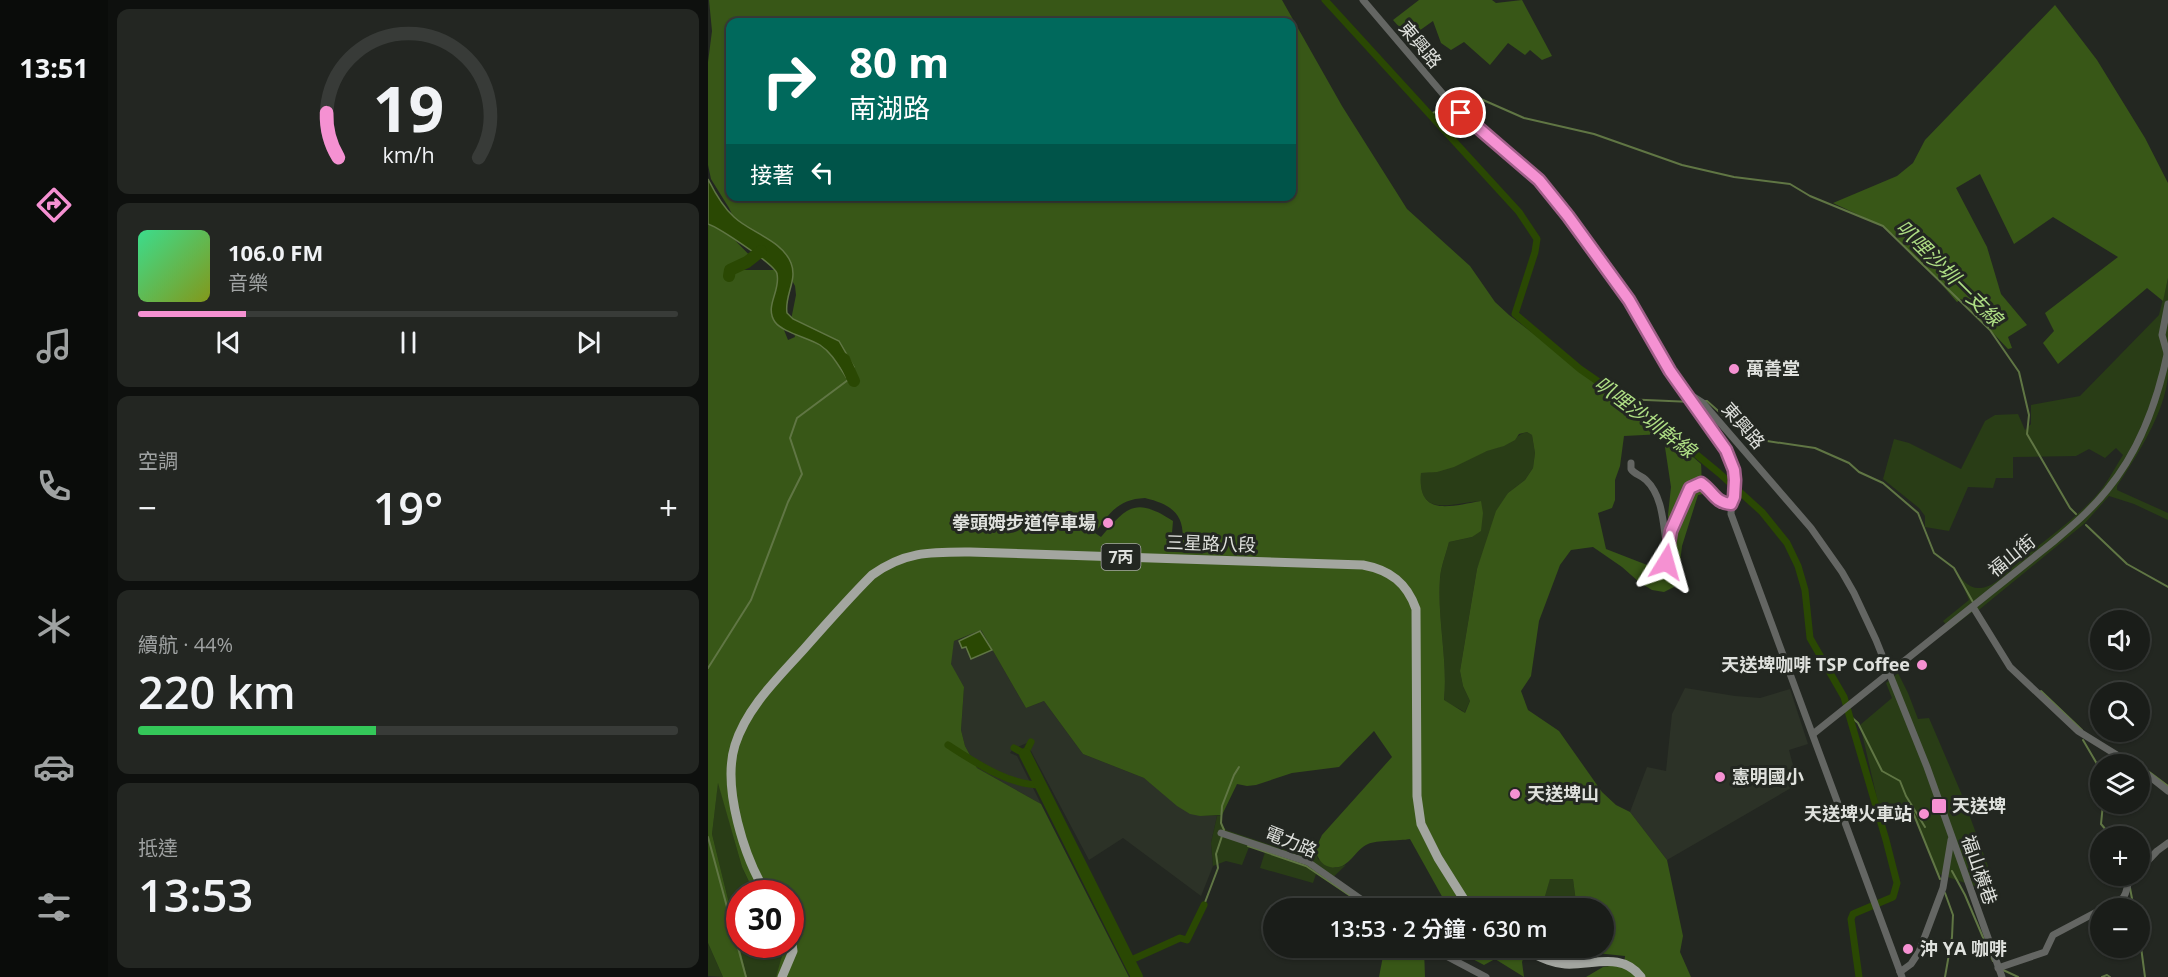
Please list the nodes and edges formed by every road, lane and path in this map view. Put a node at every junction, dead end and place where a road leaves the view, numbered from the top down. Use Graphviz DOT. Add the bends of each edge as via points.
graph roads {
  1 [pos="1363,0"];
  2 [pos="2168,304"];
  3 [pos="2168,352"];
  4 [pos="1686,392"];
  5 [pos="1631,463"];
  6 [pos="1731,504"];
  7 [pos="1667,551"];
  8 [pos="1666,562"];
  9 [pos="1973,607"];
  10 [pos="1888,673"];
  11 [pos="1813,734"];
  12 [pos="2116,754"];
  13 [pos="2150,777"];
  14 [pos="2168,791"];
  15 [pos="1221,833"];
  16 [pos="1952,837"];
  17 [pos="2168,843"];
  18 [pos="2150,860"];
  19 [pos="1947,865"];
  20 [pos="1963,869"];
  21 [pos="760,880"];
  22 [pos="2127,886"];
  23 [pos="1359,898"];
  24 [pos="1463,898"];
  25 [pos="791,958"];
  26 [pos="1450,958"];
  27 [pos="1542,958"];
  28 [pos="1998,968"];
  29 [pos="1901,975"];
  30 [pos="782,977"];
  31 [pos="1486,977"];
  32 [pos="1641,977"];
  33 [pos="2001,977"];
  1 -- 4 [label="street, 東興路" via="1454,107 1550,193 1629,300"];
  2 -- 3 [label="street, 福山街" via="2162,334"];
  3 -- 9 [label="street, 福山街" via="2149,417 2107,490 2066,531"];
  4 -- 6 [label="street" via="1726,450 1735,480"];
  4 -- 10 [label="street, 東興路" via="1703,403 1824,544 1854,593"];
  5 -- 7 [label="street" via="1634,474 1647,480 1655,492"];
  6 -- 7 [label="street" via="1714,498 1701,483 1690,488 1671,531"];
  6 -- 11 [label="street" via="1731,514"];
  7 -- 8 [label="street"];
  9 -- 10 [label="street, 福山街"];
  9 -- 12 [label="street" via="2010,666 2079,731"];
  10 -- 11 [label="street, 福山街"];
  10 -- 16 [label="street, 福山橫巷"];
  11 -- 29 [label="street"];
  13 -- 14 [label="street"];
  15 -- 23 [label="street, 電力路" via="1308,862"];
  16 -- 19 [label="street"];
  16 -- 20 [label="street, 福山橫巷"];
  17 -- 18 [label="street"];
  19 -- 20 [label="street"];
  19 -- 29 [label="street" via="1943,888 1919,952"];
  20 -- 28 [label="street, 福山橫巷"];
  21 -- 24 [label="main road, 三星路八段 / 7丙" via="748,854 732,788 731,765 743,726 758,701 872,575 920,553 970,552 1363,565 1393,575 1407,590 1416,609 1417,796 1421,824"];
  22 -- 28 [label="street" via="2123,898 2053,935 2045,952"];
  25 -- 30 [label="main road"];
  26 -- 31 [label="street"];
  27 -- 32 [label="main road" via="1566,964 1616,962 1628,965"];
  28 -- 33 [label="street, 福山橫巷"];
}
